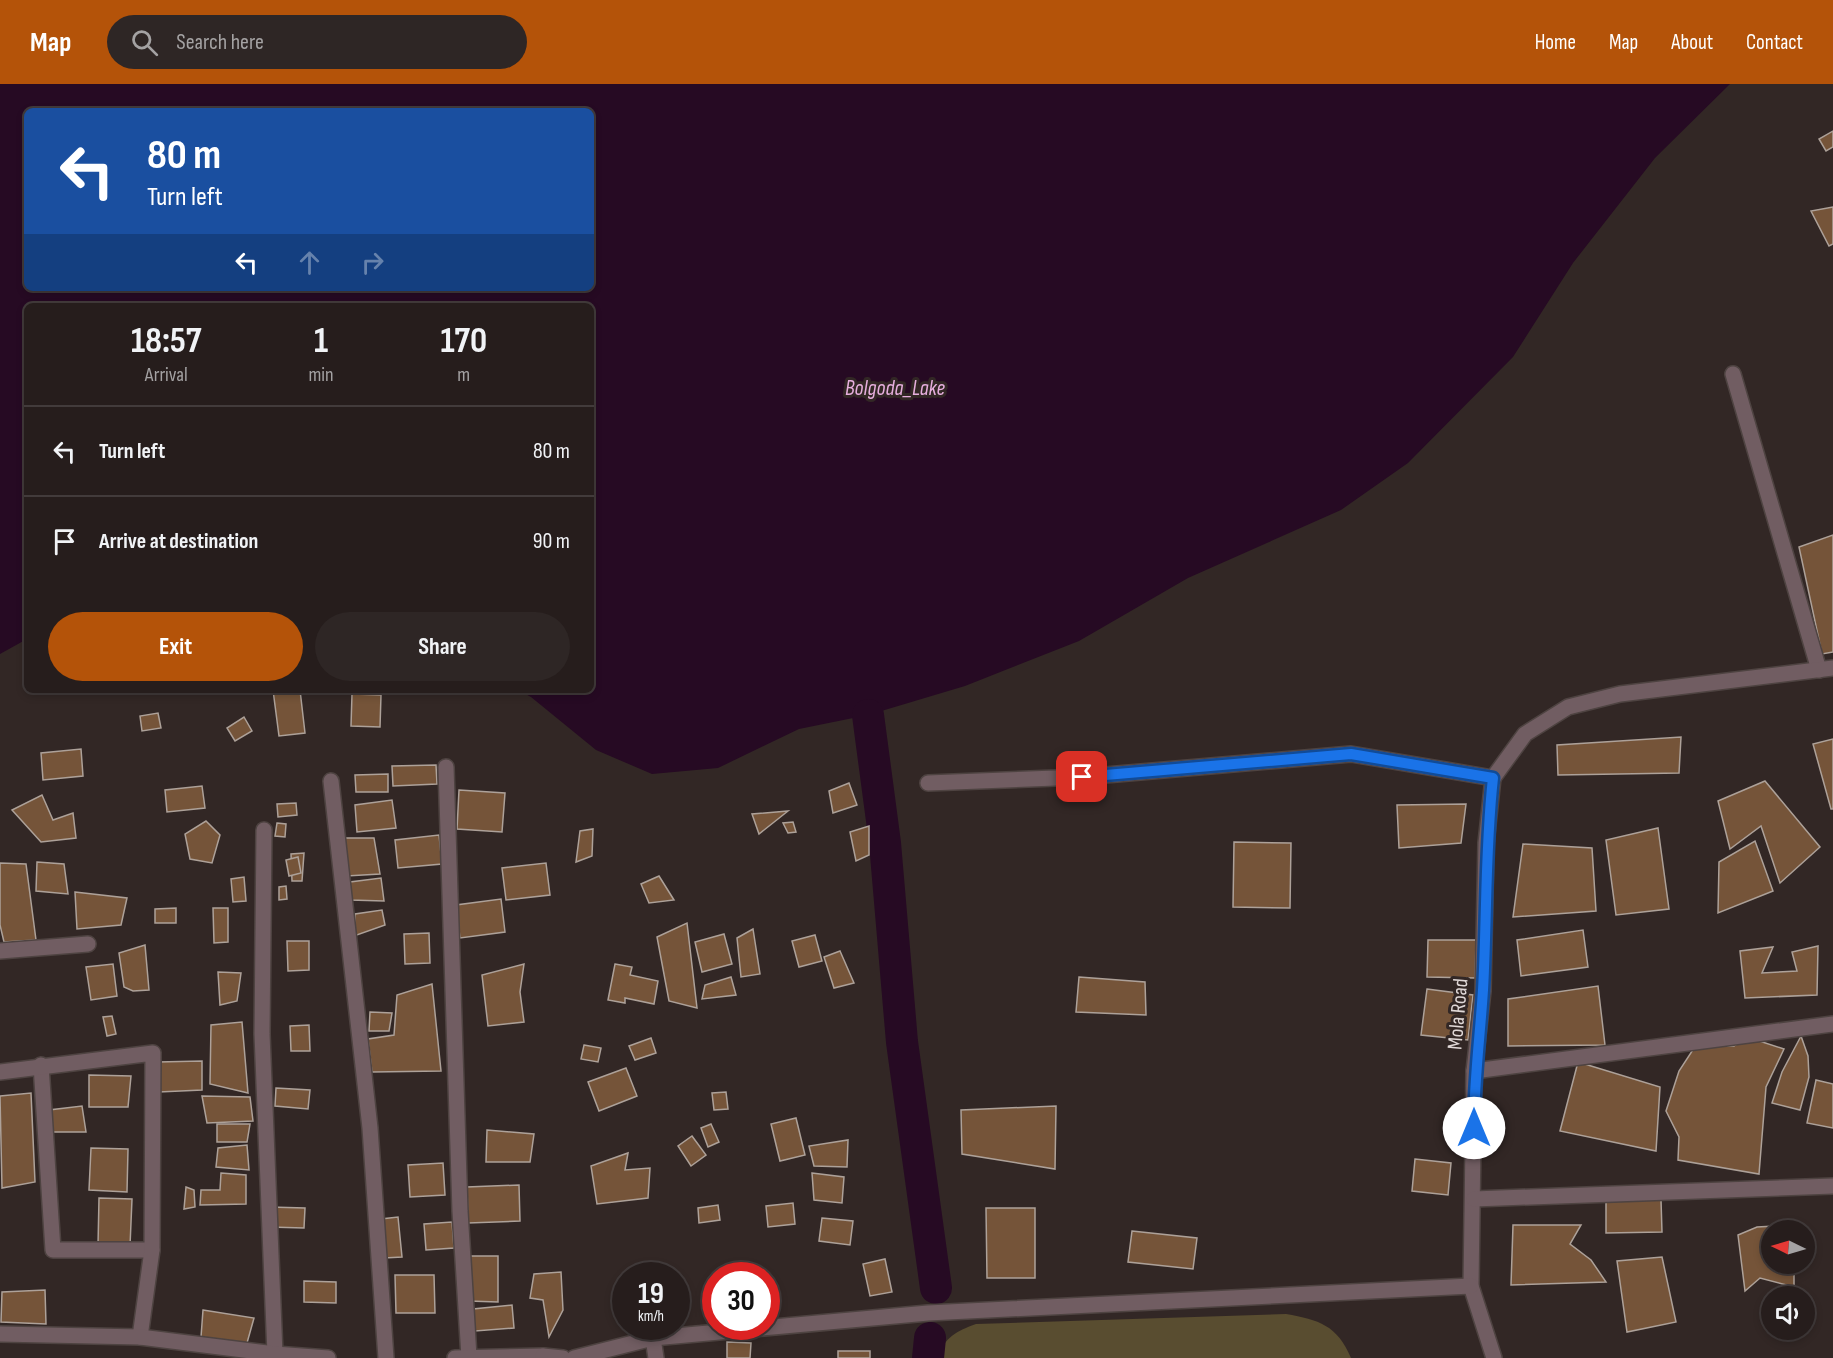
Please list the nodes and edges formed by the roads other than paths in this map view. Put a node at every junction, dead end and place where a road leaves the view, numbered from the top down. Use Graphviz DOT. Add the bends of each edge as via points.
graph roads {
  1 [pos="1733,374"];
  2 [pos="1826,669"];
  3 [pos="446,767"];
  4 [pos="1493,778"];
  5 [pos="331,782"];
  6 [pos="928,783"];
  7 [pos="264,830"];
  8 [pos="88,944"];
  9 [pos="0,951"];
  10 [pos="1833,1024"];
  11 [pos="41,1065"];
  12 [pos="1474,1071"];
  13 [pos="0,1072"];
  14 [pos="1833,1186"];
  15 [pos="1474,1199"];
  16 [pos="152,1250"];
  17 [pos="1471,1286"];
  18 [pos="0,1334"];
  19 [pos="690,1335"];
  20 [pos="140,1337"];
  21 [pos="645,1340"];
  22 [pos="653,1340"];
  23 [pos="275,1354"];
  24 [pos="543,1357"];
  25 [pos="328,1358"];
  26 [pos="386,1358"];
  27 [pos="462,1358"];
  28 [pos="563,1358"];
  29 [pos="574,1358"];
  30 [pos="656,1358"];
  31 [pos="1494,1358"];
  1 -- 2 [label="street"];
  2 -- 4 [label="street" via="1620,694 1568,707 1525,734"];
  3 -- 27 [label="street"];
  4 -- 6 [label="street" via="1351,754 1082,777"];
  4 -- 12 [label="street, Mola Road" via="1486,843 1483,991"];
  5 -- 26 [label="street" via="370,1128"];
  7 -- 23 [label="street" via="262,1034"];
  8 -- 9 [label="street"];
  10 -- 12 [label="street"];
  11 -- 13 [label="street"];
  11 -- 16 [label="street" via="53,1250"];
  11 -- 16 [label="street" via="153,1053"];
  12 -- 15 [label="street, Mola Road"];
  14 -- 15 [label="street"];
  15 -- 17 [label="street, Mola Road"];
  16 -- 20 [label="street"];
  17 -- 19 [label="street" via="928,1313"];
  17 -- 31 [label="street, Mola Road"];
  18 -- 20 [label="street"];
  20 -- 23 [label="street"];
  21 -- 29 [label="street"];
  22 -- 30 [label="street"];
  23 -- 25 [label="street"];
  24 -- 27 [label="street"];
  24 -- 28 [label="street"];
}
